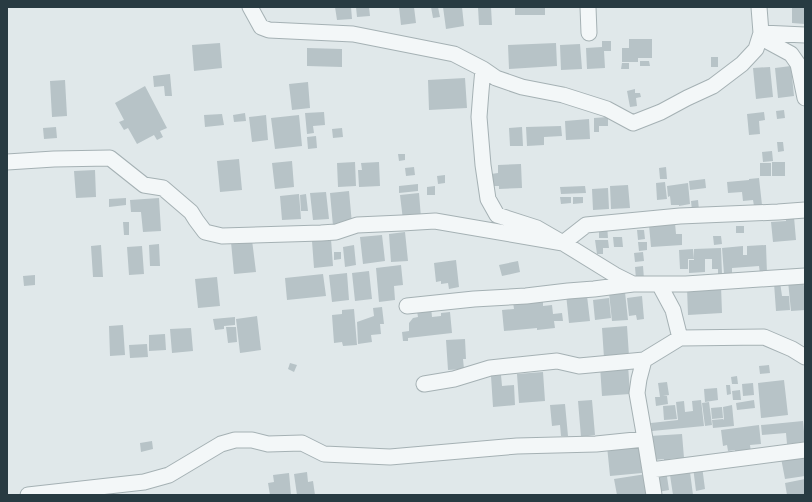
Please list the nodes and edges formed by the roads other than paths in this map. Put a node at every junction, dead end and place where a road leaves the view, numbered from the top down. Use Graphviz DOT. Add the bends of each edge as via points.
graph roads {
  1 [pos="250,7"];
  2 [pos="588,7"];
  3 [pos="759,7"];
  4 [pos="589,33"];
  5 [pos="761,33"];
  6 [pos="805,35"];
  7 [pos="483,69"];
  8 [pos="805,98"];
  9 [pos="7,162"];
  10 [pos="805,210"];
  11 [pos="563,243"];
  12 [pos="805,276"];
  13 [pos="633,284"];
  14 [pos="659,284"];
  15 [pos="407,306"];
  16 [pos="680,338"];
  17 [pos="805,356"];
  18 [pos="644,360"];
  19 [pos="424,384"];
  20 [pos="645,439"];
  21 [pos="805,450"];
  22 [pos="650,470"];
  23 [pos="28,495"];
  24 [pos="654,495"];
  1 -- 7 [label="street" via="261,27 269,30 360,35 454,54"];
  2 -- 4 [label="street"];
  3 -- 5 [label="street"];
  5 -- 6 [label="street"];
  5 -- 7 [label="street" via="756,49 742,64 713,86 633,123 607,108 522,87 496,78"];
  5 -- 8 [label="street" via="767,41 791,54 798,64"];
  7 -- 11 [label="street" via="479,117 482,165 488,199 497,215 537,228"];
  9 -- 11 [label="street" via="110,158 144,185 163,188 191,212 205,232 222,236 336,232 357,225 435,221"];
  10 -- 11 [label="street" via="680,216 586,225"];
  11 -- 13 [label="street"];
  12 -- 14 [label="street"];
  13 -- 14 [label="street"];
  13 -- 15 [label="street"];
  14 -- 16 [label="street" via="673,310"];
  16 -- 17 [label="street" via="764,337"];
  16 -- 18 [label="street"];
  18 -- 19 [label="street" via="579,366 557,361 490,368 454,379"];
  18 -- 20 [label="street" via="637,394"];
  20 -- 22 [label="street"];
  20 -- 23 [label="street" via="596,444 517,446 390,457 324,454 302,443 268,444 252,440 235,440 221,444 169,475 144,482"];
  21 -- 22 [label="street"];
  22 -- 24 [label="street"];
}
